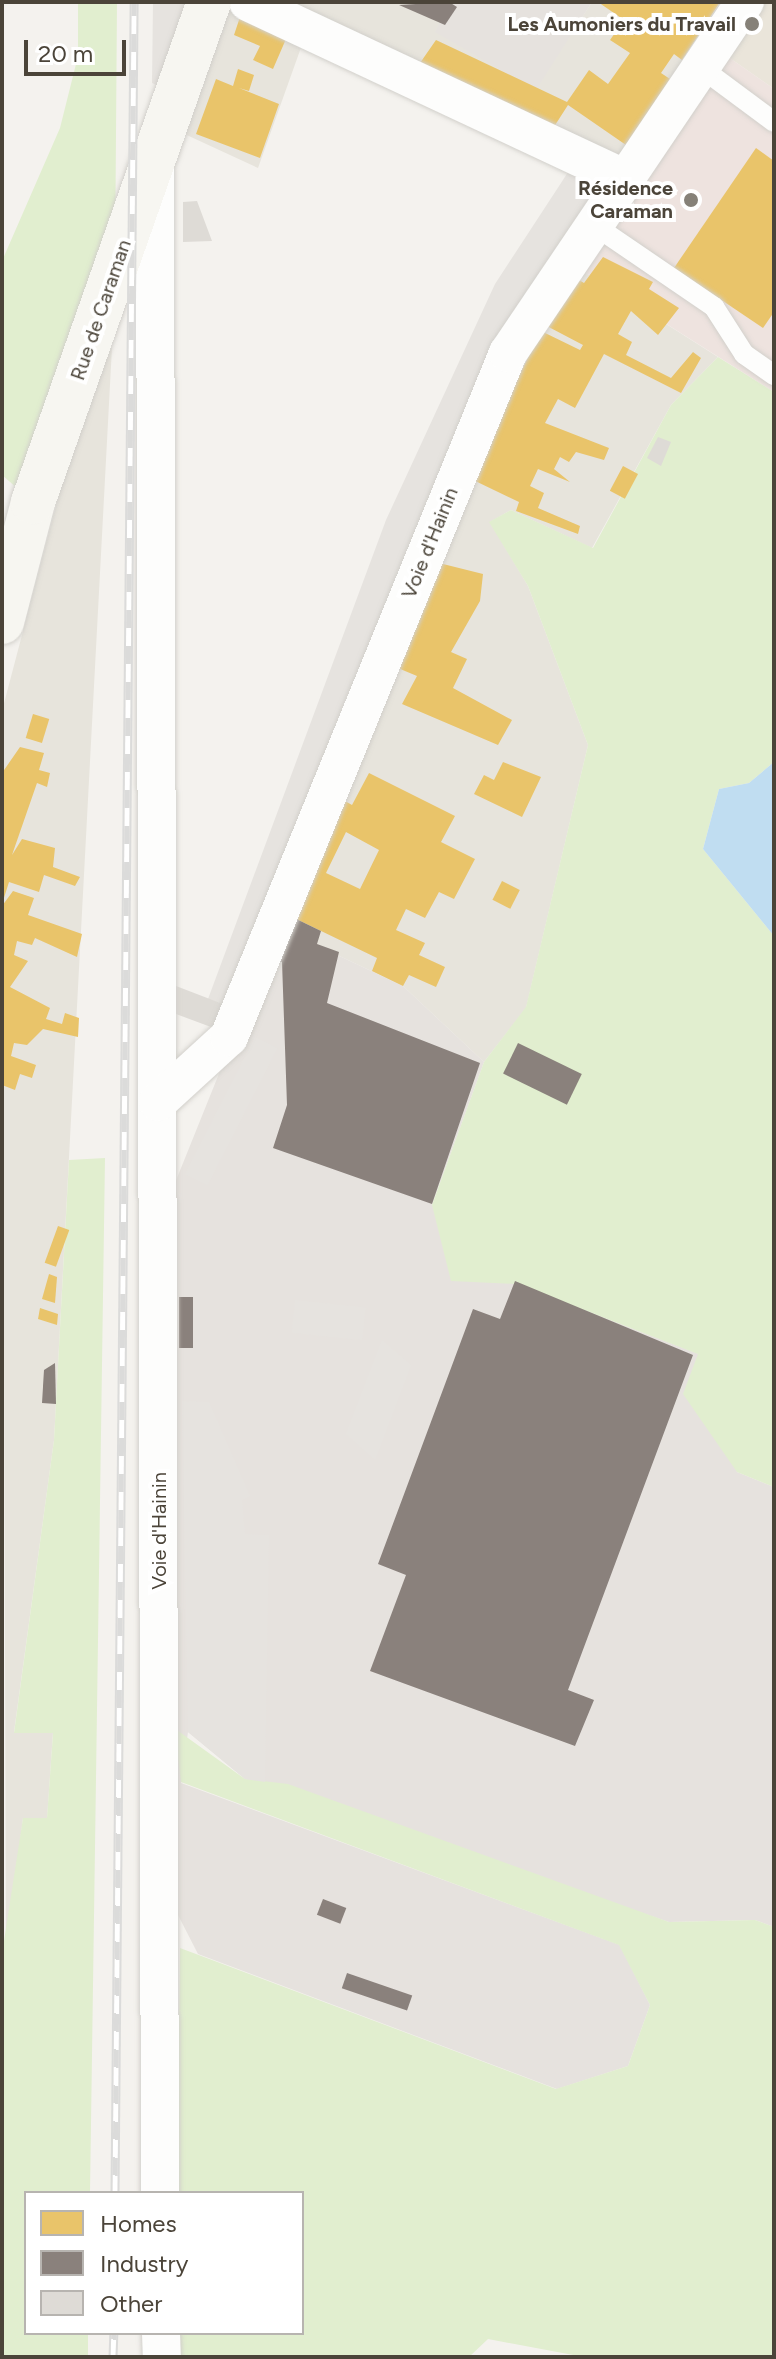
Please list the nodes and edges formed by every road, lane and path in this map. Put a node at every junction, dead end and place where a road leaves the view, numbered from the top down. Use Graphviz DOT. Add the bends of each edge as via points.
graph roads {
  1 [pos="209,2"];
  2 [pos="248,2"];
  3 [pos="745,2"];
  4 [pos="700,67"];
  5 [pos="774,122"];
  6 [pos="154,151"];
  7 [pos="623,178"];
  8 [pos="591,223"];
  9 [pos="774,375"];
  10 [pos="2,622"];
  11 [pos="158,1102"];
  12 [pos="160,2191"];
  13 [pos="161,2335"];
  14 [pos="162,2357"];
  1 -- 6 [label="street, Rue de Caraman"];
  2 -- 7 [label="street"];
  3 -- 4 [label="street, Voie d'Hainin"];
  4 -- 5 [label="lane"];
  4 -- 7 [label="street, Voie d'Hainin"];
  6 -- 10 [label="street, Rue de Caraman" via="33,502"];
  6 -- 11 [label="street, Voie d'Hainin"];
  7 -- 8 [label="street, Voie d'Hainin"];
  8 -- 9 [label="lane" via="714,307 744,354"];
  8 -- 11 [label="street, Voie d'Hainin" via="508,353 229,1037"];
  11 -- 12 [label="street, Voie d'Hainin"];
  13 -- 14 [label="street"];
}
